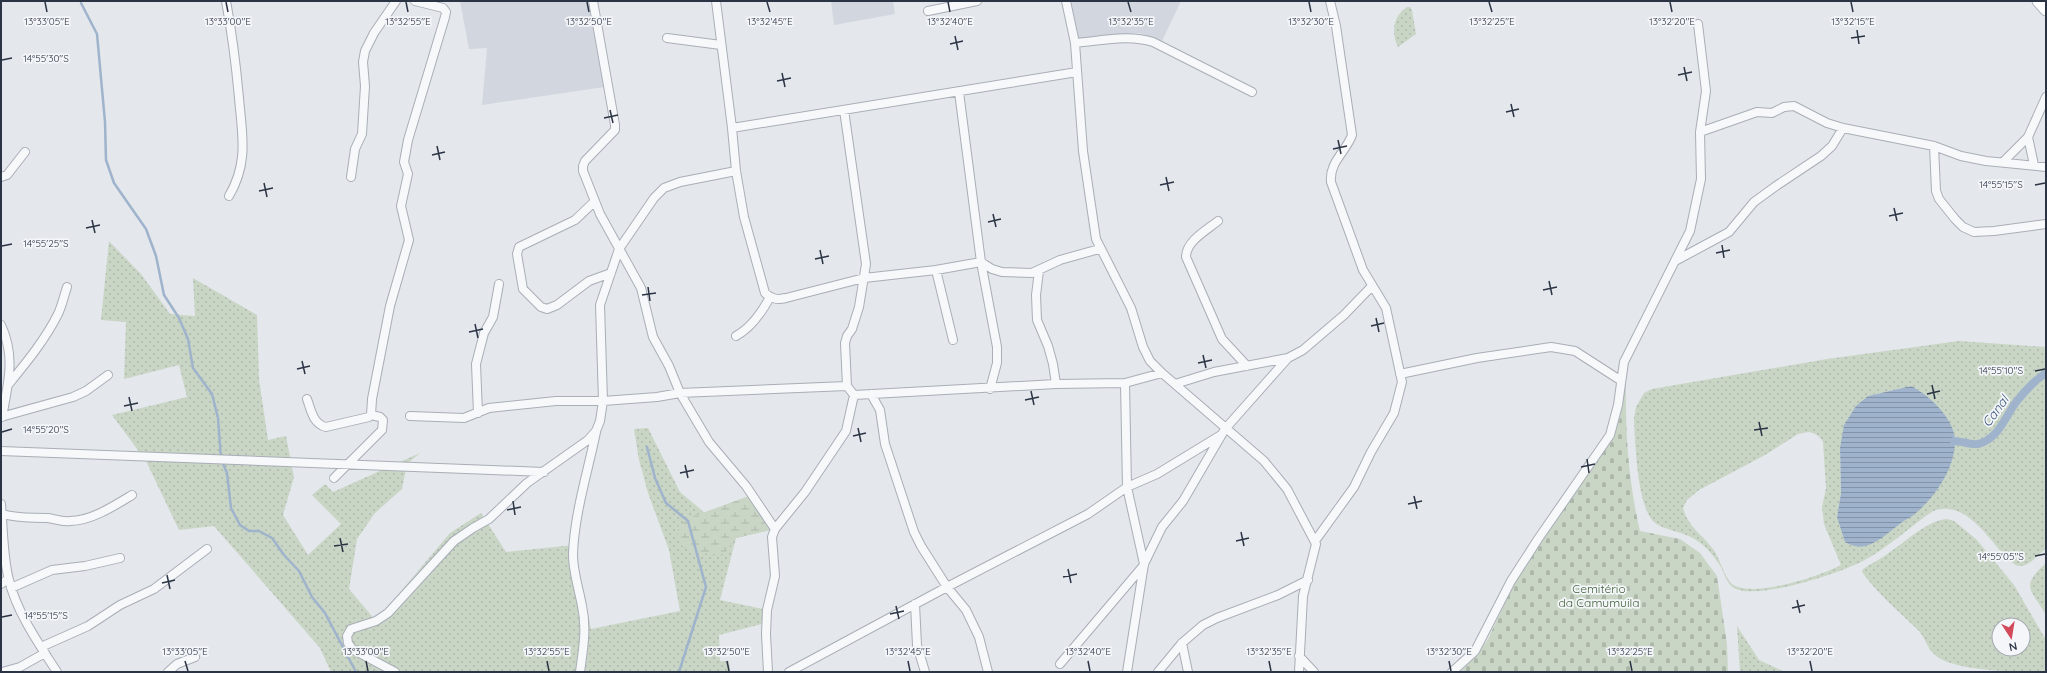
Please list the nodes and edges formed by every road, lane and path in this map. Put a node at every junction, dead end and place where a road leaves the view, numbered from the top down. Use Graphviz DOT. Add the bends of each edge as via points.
graph roads {
  1 [pos="226,1"];
  2 [pos="396,1"];
  3 [pos="415,1"];
  4 [pos="593,1"];
  5 [pos="716,1"];
  6 [pos="978,1"];
  7 [pos="1066,1"];
  8 [pos="1330,1"];
  9 [pos="2038,1"];
  10 [pos="2046,10"];
  11 [pos="928,11"];
  12 [pos="1698,24"];
  13 [pos="667,38"];
  14 [pos="1075,43"];
  15 [pos="722,45"];
  16 [pos="1077,72"];
  17 [pos="959,92"];
  18 [pos="1252,92"];
  19 [pos="2046,97"];
  20 [pos="844,110"];
  21 [pos="732,128"];
  22 [pos="1843,128"];
  23 [pos="1700,132"];
  24 [pos="2028,137"];
  25 [pos="1934,146"];
  26 [pos="25,152"];
  27 [pos="2003,162"];
  28 [pos="2034,165"];
  29 [pos="2046,167"];
  30 [pos="736,171"];
  31 [pos="1,177"];
  32 [pos="351,177"];
  33 [pos="229,196"];
  34 [pos="595,200"];
  35 [pos="1218,221"];
  36 [pos="2046,224"];
  37 [pos="620,249"];
  38 [pos="1099,249"];
  39 [pos="1677,260"];
  40 [pos="981,262"];
  41 [pos="936,270"];
  42 [pos="1039,271"];
  43 [pos="611,273"];
  44 [pos="864,278"];
  45 [pos="499,284"];
  46 [pos="1372,286"];
  47 [pos="67,287"];
  48 [pos="770,298"];
  49 [pos="1,325"];
  50 [pos="736,336"];
  51 [pos="952,340"];
  52 [pos="1288,358"];
  53 [pos="1247,366"];
  54 [pos="1162,373"];
  55 [pos="1400,374"];
  56 [pos="108,375"];
  57 [pos="1620,380"];
  58 [pos="1125,383"];
  59 [pos="1056,384"];
  60 [pos="1175,384"];
  61 [pos="8,385"];
  62 [pos="847,386"];
  63 [pos="990,389"];
  64 [pos="680,392"];
  65 [pos="871,394"];
  66 [pos="854,395"];
  67 [pos="307,399"];
  68 [pos="603,401"];
  69 [pos="478,413"];
  70 [pos="371,415"];
  71 [pos="410,416"];
  72 [pos="1,417"];
  73 [pos="596,431"];
  74 [pos="1223,432"];
  75 [pos="1,451"];
  76 [pos="348,464"];
  77 [pos="544,472"];
  78 [pos="334,478"];
  79 [pos="1127,486"];
  80 [pos="132,495"];
  81 [pos="1,504"];
  82 [pos="2,514"];
  83 [pos="775,529"];
  84 [pos="1315,541"];
  85 [pos="207,549"];
  86 [pos="120,558"];
  87 [pos="1144,564"];
  88 [pos="8,579"];
  89 [pos="1308,580"];
  90 [pos="1,584"];
  91 [pos="947,587"];
  92 [pos="11,588"];
  93 [pos="915,604"];
  94 [pos="1182,642"];
  95 [pos="43,650"];
  96 [pos="1299,656"];
  97 [pos="195,657"];
  98 [pos="1060,664"];
  99 [pos="2,672"];
  100 [pos="58,672"];
  101 [pos="168,672"];
  102 [pos="395,672"];
  103 [pos="580,672"];
  104 [pos="768,672"];
  105 [pos="789,672"];
  106 [pos="925,672"];
  107 [pos="988,672"];
  108 [pos="1127,672"];
  109 [pos="1158,672"];
  110 [pos="1188,672"];
  111 [pos="1299,672"];
  112 [pos="1314,672"];
  113 [pos="1452,672"];
  1 -- 33 [label="street" via="244,146 237,182"];
  2 -- 32 [label="street" via="365,51 362,134 355,150"];
  3 -- 70 [label="street" via="443,8 446,12 408,140 404,162 408,174 401,206 408,240 390,306"];
  4 -- 34 [label="street" via="615,124 615,130 583,166"];
  5 -- 15 [label="street"];
  6 -- 11 [label="street"];
  7 -- 14 [label="street"];
  8 -- 46 [label="street" via="1352,135 1332,166 1331,182 1363,270"];
  9 -- 10 [label="main road"];
  12 -- 23 [label="street" via="1706,91"];
  13 -- 15 [label="street"];
  14 -- 16 [label="street"];
  14 -- 18 [label="street" via="1141,38"];
  15 -- 21 [label="street"];
  16 -- 17 [label="street"];
  16 -- 38 [label="street" via="1083,151"];
  17 -- 20 [label="street"];
  17 -- 40 [label="street"];
  19 -- 24 [label="street"];
  20 -- 21 [label="street"];
  20 -- 44 [label="street" via="866,264"];
  21 -- 30 [label="street"];
  22 -- 23 [label="street" via="1789,105 1776,112 1757,112"];
  22 -- 25 [label="street"];
  22 -- 39 [label="street" via="1832,146 1821,156 1754,202 1730,232"];
  23 -- 39 [label="street" via="1699,194 1690,231"];
  24 -- 27 [label="street"];
  24 -- 28 [label="street"];
  25 -- 27 [label="street" via="1961,156"];
  25 -- 36 [label="street" via="1936,191 1963,227 1974,232 1994,232"];
  26 -- 31 [label="street" via="6,175"];
  27 -- 28 [label="street"];
  28 -- 29 [label="street"];
  30 -- 37 [label="street" via="680,182 664,188 654,198"];
  30 -- 48 [label="street" via="744,217 765,293"];
  34 -- 37 [label="street"];
  34 -- 43 [label="street" via="567,224 519,247 517,254 521,284 527,294 547,309 557,305 590,281"];
  35 -- 53 [label="street" via="1191,243 1186,250 1186,257 1222,339"];
  37 -- 43 [label="street"];
  37 -- 64 [label="street" via="641,288 653,338"];
  38 -- 42 [label="street" via="1060,260"];
  38 -- 54 [label="street" via="1131,308 1150,361"];
  39 -- 57 [label="street" via="1634,340 1624,362"];
  40 -- 41 [label="street"];
  40 -- 42 [label="street" via="1002,272"];
  40 -- 63 [label="street" via="998,355"];
  41 -- 44 [label="street"];
  41 -- 51 [label="street"];
  42 -- 59 [label="street" via="1036,295 1037,320 1048,346"];
  43 -- 68 [label="street" via="600,305"];
  44 -- 48 [label="street" via="777,300"];
  44 -- 62 [label="street" via="852,329 845,343"];
  45 -- 69 [label="street" via="493,317 484,333 476,364"];
  46 -- 52 [label="street" via="1344,315 1309,345"];
  46 -- 55 [label="street" via="1386,308"];
  47 -- 61 [label="street" via="58,313 48,331"];
  48 -- 50 [label="street" via="763,310"];
  49 -- 61 [label="street" via="8,339 10,355"];
  52 -- 53 [label="street"];
  52 -- 74 [label="street"];
  53 -- 60 [label="street" via="1214,372"];
  54 -- 58 [label="street"];
  54 -- 60 [label="street"];
  55 -- 57 [label="street" via="1477,358 1551,347 1575,351"];
  55 -- 84 [label="street" via="1402,389 1394,414 1354,487"];
  56 -- 72 [label="street" via="73,397"];
  57 -- 113 [label="street" via="1618,405 1610,434 1602,449 1580,476 1515,575 1474,651"];
  58 -- 59 [label="street"];
  58 -- 79 [label="street"];
  59 -- 63 [label="street"];
  60 -- 74 [label="street"];
  61 -- 72 [label="street"];
  62 -- 64 [label="street"];
  62 -- 66 [label="street"];
  63 -- 65 [label="street"];
  64 -- 68 [label="street"];
  64 -- 83 [label="street" via="709,442 746,486"];
  65 -- 66 [label="street"];
  65 -- 91 [label="street" via="880,410 885,444 914,532"];
  66 -- 83 [label="street" via="846,431"];
  67 -- 70 [label="street" via="316,422 321,426 326,427"];
  68 -- 69 [label="street" via="556,401 489,408"];
  68 -- 73 [label="street"];
  69 -- 71 [label="street" via="451,419"];
  70 -- 76 [label="street" via="380,416 383,420 382,430"];
  73 -- 77 [label="street" via="588,440"];
  73 -- 103 [label="street" via="580,506 573,556 583,606 585,634"];
  74 -- 79 [label="street" via="1157,474"];
  74 -- 84 [label="street" via="1264,461 1275,473 1287,489"];
  74 -- 87 [label="street" via="1183,500 1162,527"];
  75 -- 76 [label="street"];
  76 -- 77 [label="street"];
  76 -- 78 [label="street"];
  77 -- 102 [label="street" via="527,484 490,519 454,542 388,612 376,621 351,629 347,636 352,649"];
  79 -- 87 [label="street"];
  79 -- 91 [label="street" via="1088,514"];
  80 -- 82 [label="street" via="112,507 70,522 49,518 18,519"];
  81 -- 82 [label="street"];
  82 -- 88 [label="street"];
  83 -- 104 [label="street" via="772,537 775,576 767,610"];
  84 -- 89 [label="street" via="1316,548"];
  85 -- 95 [label="street" via="154,589 120,605"];
  86 -- 92 [label="street" via="52,570"];
  87 -- 98 [label="street"];
  87 -- 108 [label="street"];
  88 -- 90 [label="street"];
  88 -- 92 [label="street"];
  89 -- 94 [label="street" via="1278,595 1217,618 1192,632"];
  89 -- 96 [label="street" via="1303,596"];
  91 -- 93 [label="street"];
  91 -- 107 [label="street" via="973,623"];
  92 -- 95 [label="street"];
  93 -- 105 [label="street"];
  93 -- 106 [label="street" via="917,646"];
  94 -- 109 [label="street"];
  94 -- 110 [label="street"];
  95 -- 99 [label="street" via="20,667"];
  95 -- 100 [label="street"];
  96 -- 111 [label="street"];
  96 -- 112 [label="street"];
  97 -- 101 [label="street" via="177,664"];
}
